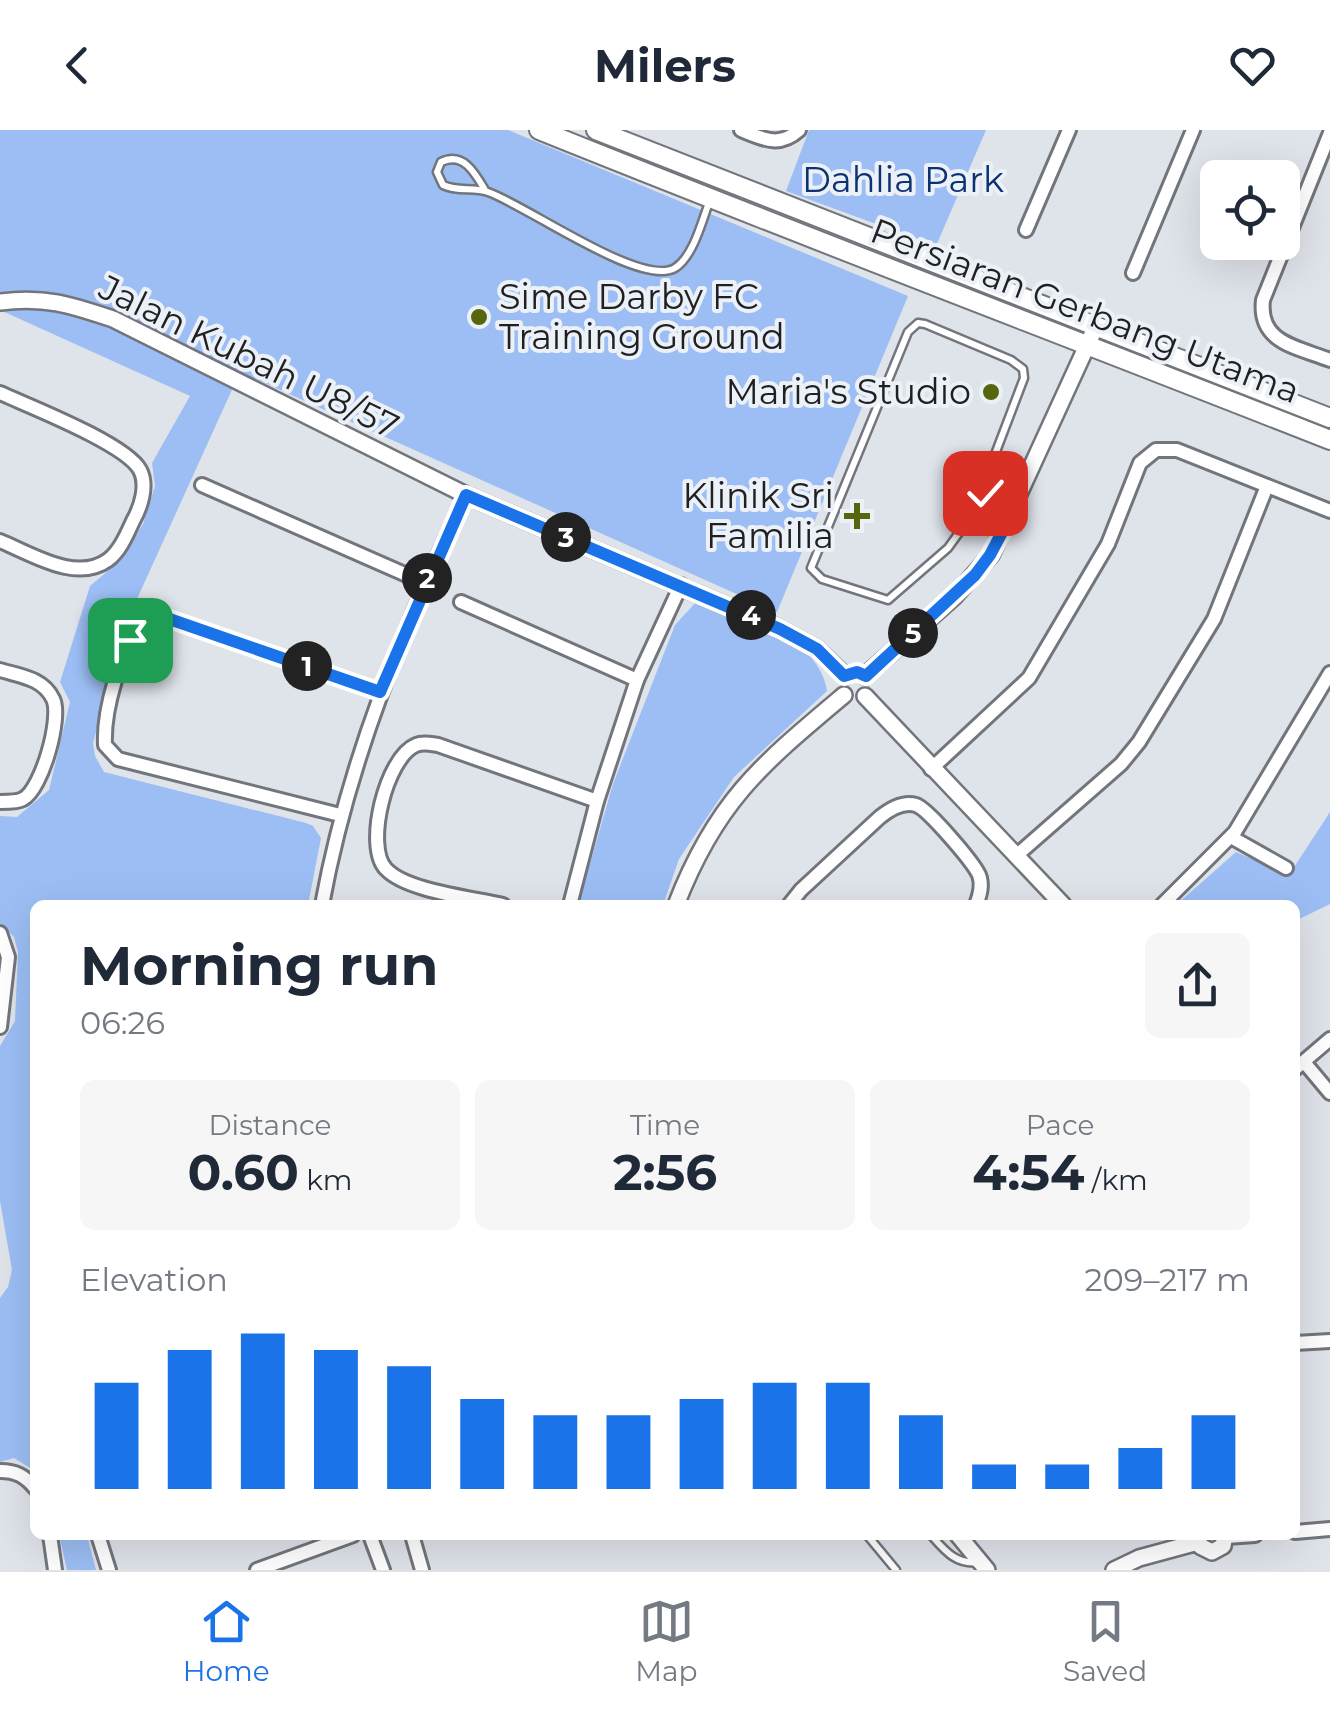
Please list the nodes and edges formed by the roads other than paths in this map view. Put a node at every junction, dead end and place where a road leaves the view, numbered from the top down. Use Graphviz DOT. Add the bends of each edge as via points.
graph roads {
  1 [pos="539,130"];
  2 [pos="596,130"];
  3 [pos="741,130"];
  4 [pos="798,130"];
  5 [pos="1068,130"];
  6 [pos="1193,130"];
  7 [pos="1330,133"];
  8 [pos="484,190"];
  9 [pos="710,199"];
  10 [pos="1026,230"];
  11 [pos="1134,273"];
  12 [pos="0,302"];
  13 [pos="1096,326"];
  14 [pos="1087,346"];
  15 [pos="1323,357"];
  16 [pos="0,392"];
  17 [pos="1330,418"];
  18 [pos="1330,440"];
  19 [pos="202,485"];
  20 [pos="1267,486"];
  21 [pos="466,495"];
  22 [pos="1330,511"];
  23 [pos="967,521"];
  24 [pos="1008,521"];
  25 [pos="0,541"];
  26 [pos="425,584"];
  27 [pos="681,585"];
  28 [pos="462,602"];
  29 [pos="0,670"];
  30 [pos="1330,673"];
  31 [pos="844,676"];
  32 [pos="866,676"];
  33 [pos="637,680"];
  34 [pos="380,692"];
  35 [pos="844,695"];
  36 [pos="865,696"];
  37 [pos="931,769"];
  38 [pos="597,801"];
  39 [pos="0,802"];
  40 [pos="340,815"];
  41 [pos="1231,837"];
  42 [pos="1017,856"];
  43 [pos="1286,868"];
  44 [pos="323,900"];
  45 [pos="482,900"];
  46 [pos="571,900"];
  47 [pos="678,900"];
  48 [pos="794,900"];
  49 [pos="978,900"];
  50 [pos="1057,900"];
  51 [pos="1167,900"];
  52 [pos="0,933"];
  53 [pos="0,1027"];
  54 [pos="1330,1039"];
  55 [pos="1300,1064"];
  56 [pos="1300,1066"];
  57 [pos="1330,1093"];
  58 [pos="1330,1341"];
  59 [pos="1300,1342"];
  60 [pos="0,1472"];
  61 [pos="30,1483"];
  62 [pos="1330,1530"];
  63 [pos="1300,1532"];
  64 [pos="51,1540"];
  65 [pos="100,1540"];
  66 [pos="339,1540"];
  67 [pos="372,1540"];
  68 [pos="413,1540"];
  69 [pos="871,1540"];
  70 [pos="936,1540"];
  71 [pos="962,1540"];
  72 [pos="1195,1540"];
  73 [pos="1198,1540"];
  74 [pos="1225,1540"];
  75 [pos="981,1567"];
  76 [pos="55,1570"];
  77 [pos="109,1570"];
  78 [pos="257,1570"];
  79 [pos="383,1570"];
  80 [pos="422,1570"];
  81 [pos="896,1570"];
  82 [pos="1114,1570"];
  1 -- 9 [label="main road, Persiaran Gerbang Utama"];
  2 -- 13 [label="main road, Persiaran Gerbang Utama"];
  3 -- 4 [label="street" via="773,142"];
  5 -- 10 [label="street"];
  6 -- 11 [label="street"];
  7 -- 15 [label="street" via="1261,312 1269,332"];
  8 -- 8 [label="lane" via="443,185 441,162 464,162"];
  8 -- 9 [label="lane" via="627,264 662,272 687,256"];
  9 -- 14 [label="main road, Persiaran Gerbang Utama"];
  12 -- 21 [label="street, Jalan Kubah U8/57" via="58,300 113,319"];
  13 -- 14 [label="street"];
  13 -- 17 [label="main road, Persiaran Gerbang Utama"];
  14 -- 18 [label="main road, Persiaran Gerbang Utama"];
  14 -- 24 [label="street"];
  16 -- 25 [label="street" via="118,449 144,481 140,508 108,560 70,568"];
  19 -- 26 [label="street"];
  20 -- 22 [label="street"];
  20 -- 37 [label="street" via="1177,450 1148,454 1108,544 1029,678"];
  20 -- 42 [label="street" via="1214,619 1139,742"];
  21 -- 26 [label="street"];
  21 -- 27 [label="street, Jalan Kubah U8/57"];
  23 -- 24 [label="lane"];
  23 -- 24 [label="lane" via="977,511"];
  23 -- 24 [label="lane" via="948,548 888,600 822,580 812,568 908,332 918,323 1023,369 983,486"];
  24 -- 32 [label="street" via="965,585"];
  26 -- 34 [label="street"];
  27 -- 31 [label="street, Jalan Kubah U8/57" via="803,640"];
  27 -- 33 [label="street"];
  28 -- 33 [label="street"];
  29 -- 39 [label="street" via="36,680 58,713 39,784 22,800"];
  30 -- 41 [label="street"];
  31 -- 32 [label="street"];
  31 -- 35 [label="street"];
  32 -- 36 [label="street"];
  33 -- 38 [label="street"];
  34 -- 40 [label="street"];
  34 -- 40 [label="street" via="155,614 138,620 130,640 104,727 105,745 118,759"];
  35 -- 36 [label="street"];
  35 -- 47 [label="street" via="728,804"];
  36 -- 37 [label="street"];
  37 -- 42 [label="street"];
  38 -- 45 [label="street" via="438,745 405,752 391,772 377,832 382,866 402,881"];
  38 -- 46 [label="street"];
  40 -- 44 [label="street"];
  41 -- 43 [label="street"];
  41 -- 51 [label="street"];
  42 -- 50 [label="street"];
  48 -- 49 [label="street" via="880,817 906,804 926,812 978,872"];
  52 -- 53 [label="street" via="8,957"];
  54 -- 55 [label="street"];
  56 -- 57 [label="street"];
  58 -- 59 [label="street"];
  60 -- 61 [label="street"];
  62 -- 63 [label="street"];
  64 -- 76 [label="street"];
  65 -- 77 [label="street"];
  66 -- 78 [label="street"];
  67 -- 79 [label="street"];
  68 -- 80 [label="street"];
  69 -- 81 [label="lane"];
  70 -- 75 [label="lane" via="952,1557"];
  71 -- 75 [label="street"];
  72 -- 82 [label="street"];
  73 -- 74 [label="street" via="1203,1550 1216,1552"];
}
